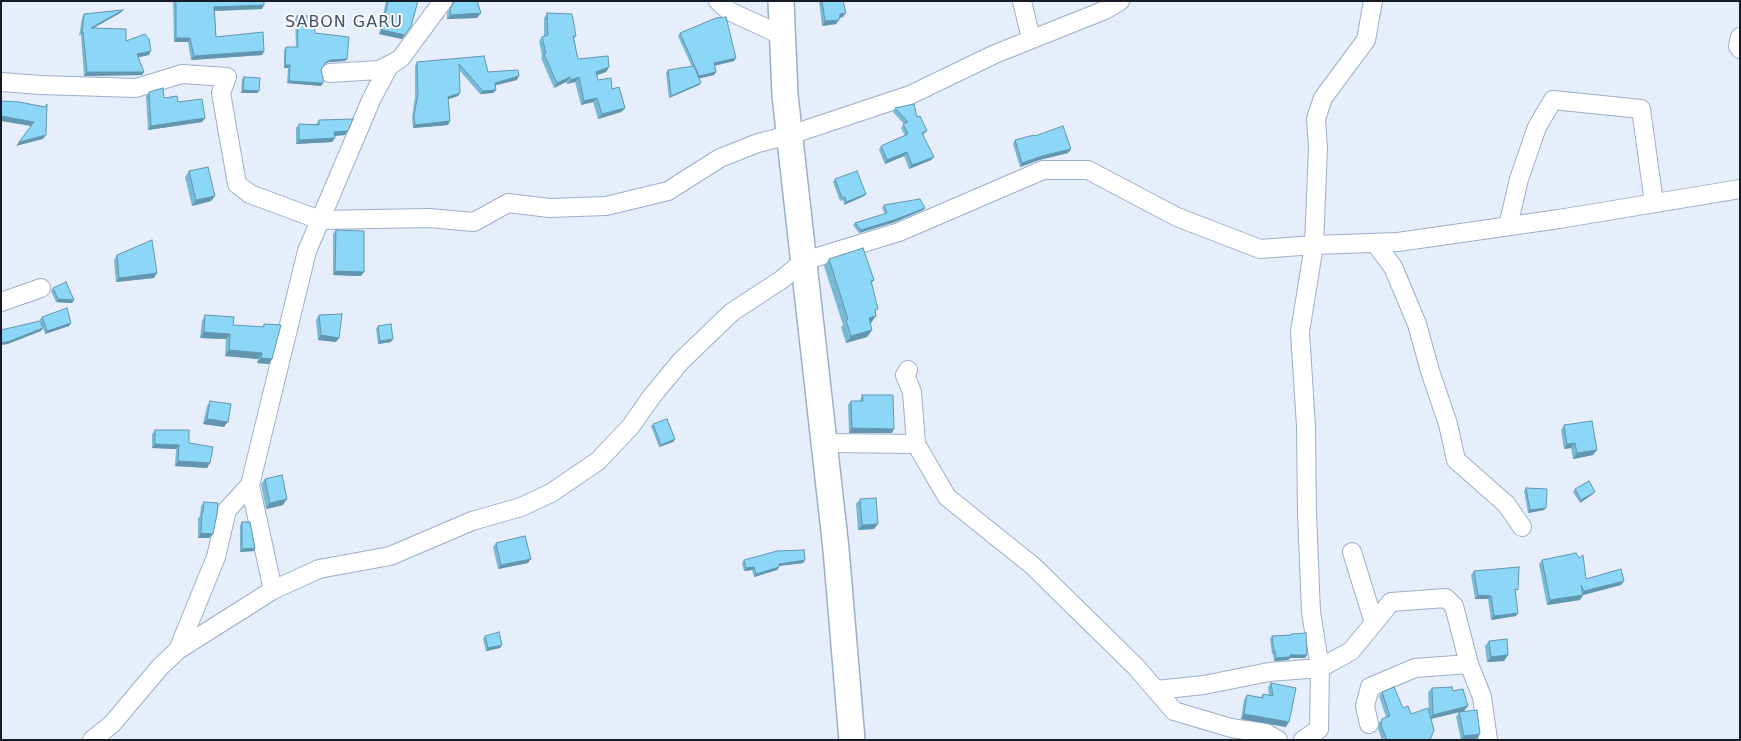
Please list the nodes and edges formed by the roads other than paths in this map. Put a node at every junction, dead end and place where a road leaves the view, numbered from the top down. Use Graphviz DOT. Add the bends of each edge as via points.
graph roads {
  1 [pos="443,1"];
  2 [pos="718,1"];
  3 [pos="782,1"];
  4 [pos="1022,1"];
  5 [pos="1120,1"];
  6 [pos="1373,1"];
  7 [pos="783,36"];
  8 [pos="1740,37"];
  9 [pos="1031,39"];
  10 [pos="1740,49"];
  11 [pos="401,58"];
  12 [pos="330,73"];
  13 [pos="1,82"];
  14 [pos="790,135"];
  15 [pos="1740,189"];
  16 [pos="1654,203"];
  17 [pos="320,220"];
  18 [pos="1508,226"];
  19 [pos="1375,243"];
  20 [pos="1314,245"];
  21 [pos="804,261"];
  22 [pos="41,288"];
  23 [pos="1,302"];
  24 [pos="908,370"];
  25 [pos="825,443"];
  26 [pos="916,444"];
  27 [pos="250,485"];
  28 [pos="1522,527"];
  29 [pos="1352,552"];
  30 [pos="273,590"];
  31 [pos="1374,623"];
  32 [pos="178,650"];
  33 [pos="1469,664"];
  34 [pos="1320,668"];
  35 [pos="1156,690"];
  36 [pos="1369,724"];
  37 [pos="1321,735"];
  38 [pos="92,740"];
  39 [pos="852,740"];
  40 [pos="1278,740"];
  41 [pos="1302,740"];
  42 [pos="1488,740"];
  1 -- 11 [label="street"];
  2 -- 7 [label="street" via="729,11"];
  3 -- 7 [label="street"];
  4 -- 9 [label="street"];
  5 -- 9 [label="street"];
  6 -- 20 [label="street" via="1366,40 1323,98 1316,119"];
  7 -- 14 [label="street"];
  8 -- 10 [label="street"];
  9 -- 14 [label="street" via="910,95"];
  11 -- 12 [label="street" via="379,70"];
  11 -- 17 [label="street" via="389,66 372,98"];
  13 -- 17 [label="street" via="136,88 182,74 227,78 221,93 237,184 250,194"];
  14 -- 17 [label="street" via="720,158 668,191 610,205 549,208 508,203 474,222 429,218"];
  14 -- 21 [label="street"];
  15 -- 16 [label="street"];
  16 -- 18 [label="street"];
  16 -- 18 [label="street" via="1641,109 1553,100 1537,127 1519,179"];
  17 -- 27 [label="street" via="307,251"];
  18 -- 19 [label="street"];
  19 -- 20 [label="street"];
  19 -- 28 [label="street" via="1393,267 1417,324 1456,460 1506,504"];
  20 -- 21 [label="street" via="1260,249 1177,217 1088,170 1043,170 899,232"];
  20 -- 34 [label="street" via="1300,332 1311,612"];
  21 -- 25 [label="street"];
  21 -- 30 [label="street" via="732,312 681,361 631,426 598,462 551,493 521,507 472,521 390,556 319,569"];
  22 -- 23 [label="street"];
  24 -- 26 [label="street" via="905,375 912,392"];
  25 -- 26 [label="street"];
  25 -- 39 [label="street"];
  26 -- 35 [label="street" via="947,496 1033,566"];
  27 -- 30 [label="street"];
  27 -- 32 [label="street" via="228,510 216,557"];
  29 -- 31 [label="street"];
  30 -- 32 [label="street"];
  31 -- 33 [label="street" via="1391,602 1446,598 1454,606"];
  31 -- 34 [label="street" via="1351,650"];
  32 -- 38 [label="street" via="112,724"];
  33 -- 36 [label="street" via="1415,668 1370,687 1365,706"];
  33 -- 42 [label="street" via="1482,697"];
  34 -- 35 [label="street" via="1269,672 1204,685"];
  34 -- 37 [label="street"];
  35 -- 40 [label="street" via="1174,711 1224,726 1266,733"];
  37 -- 41 [label="street"];
}
